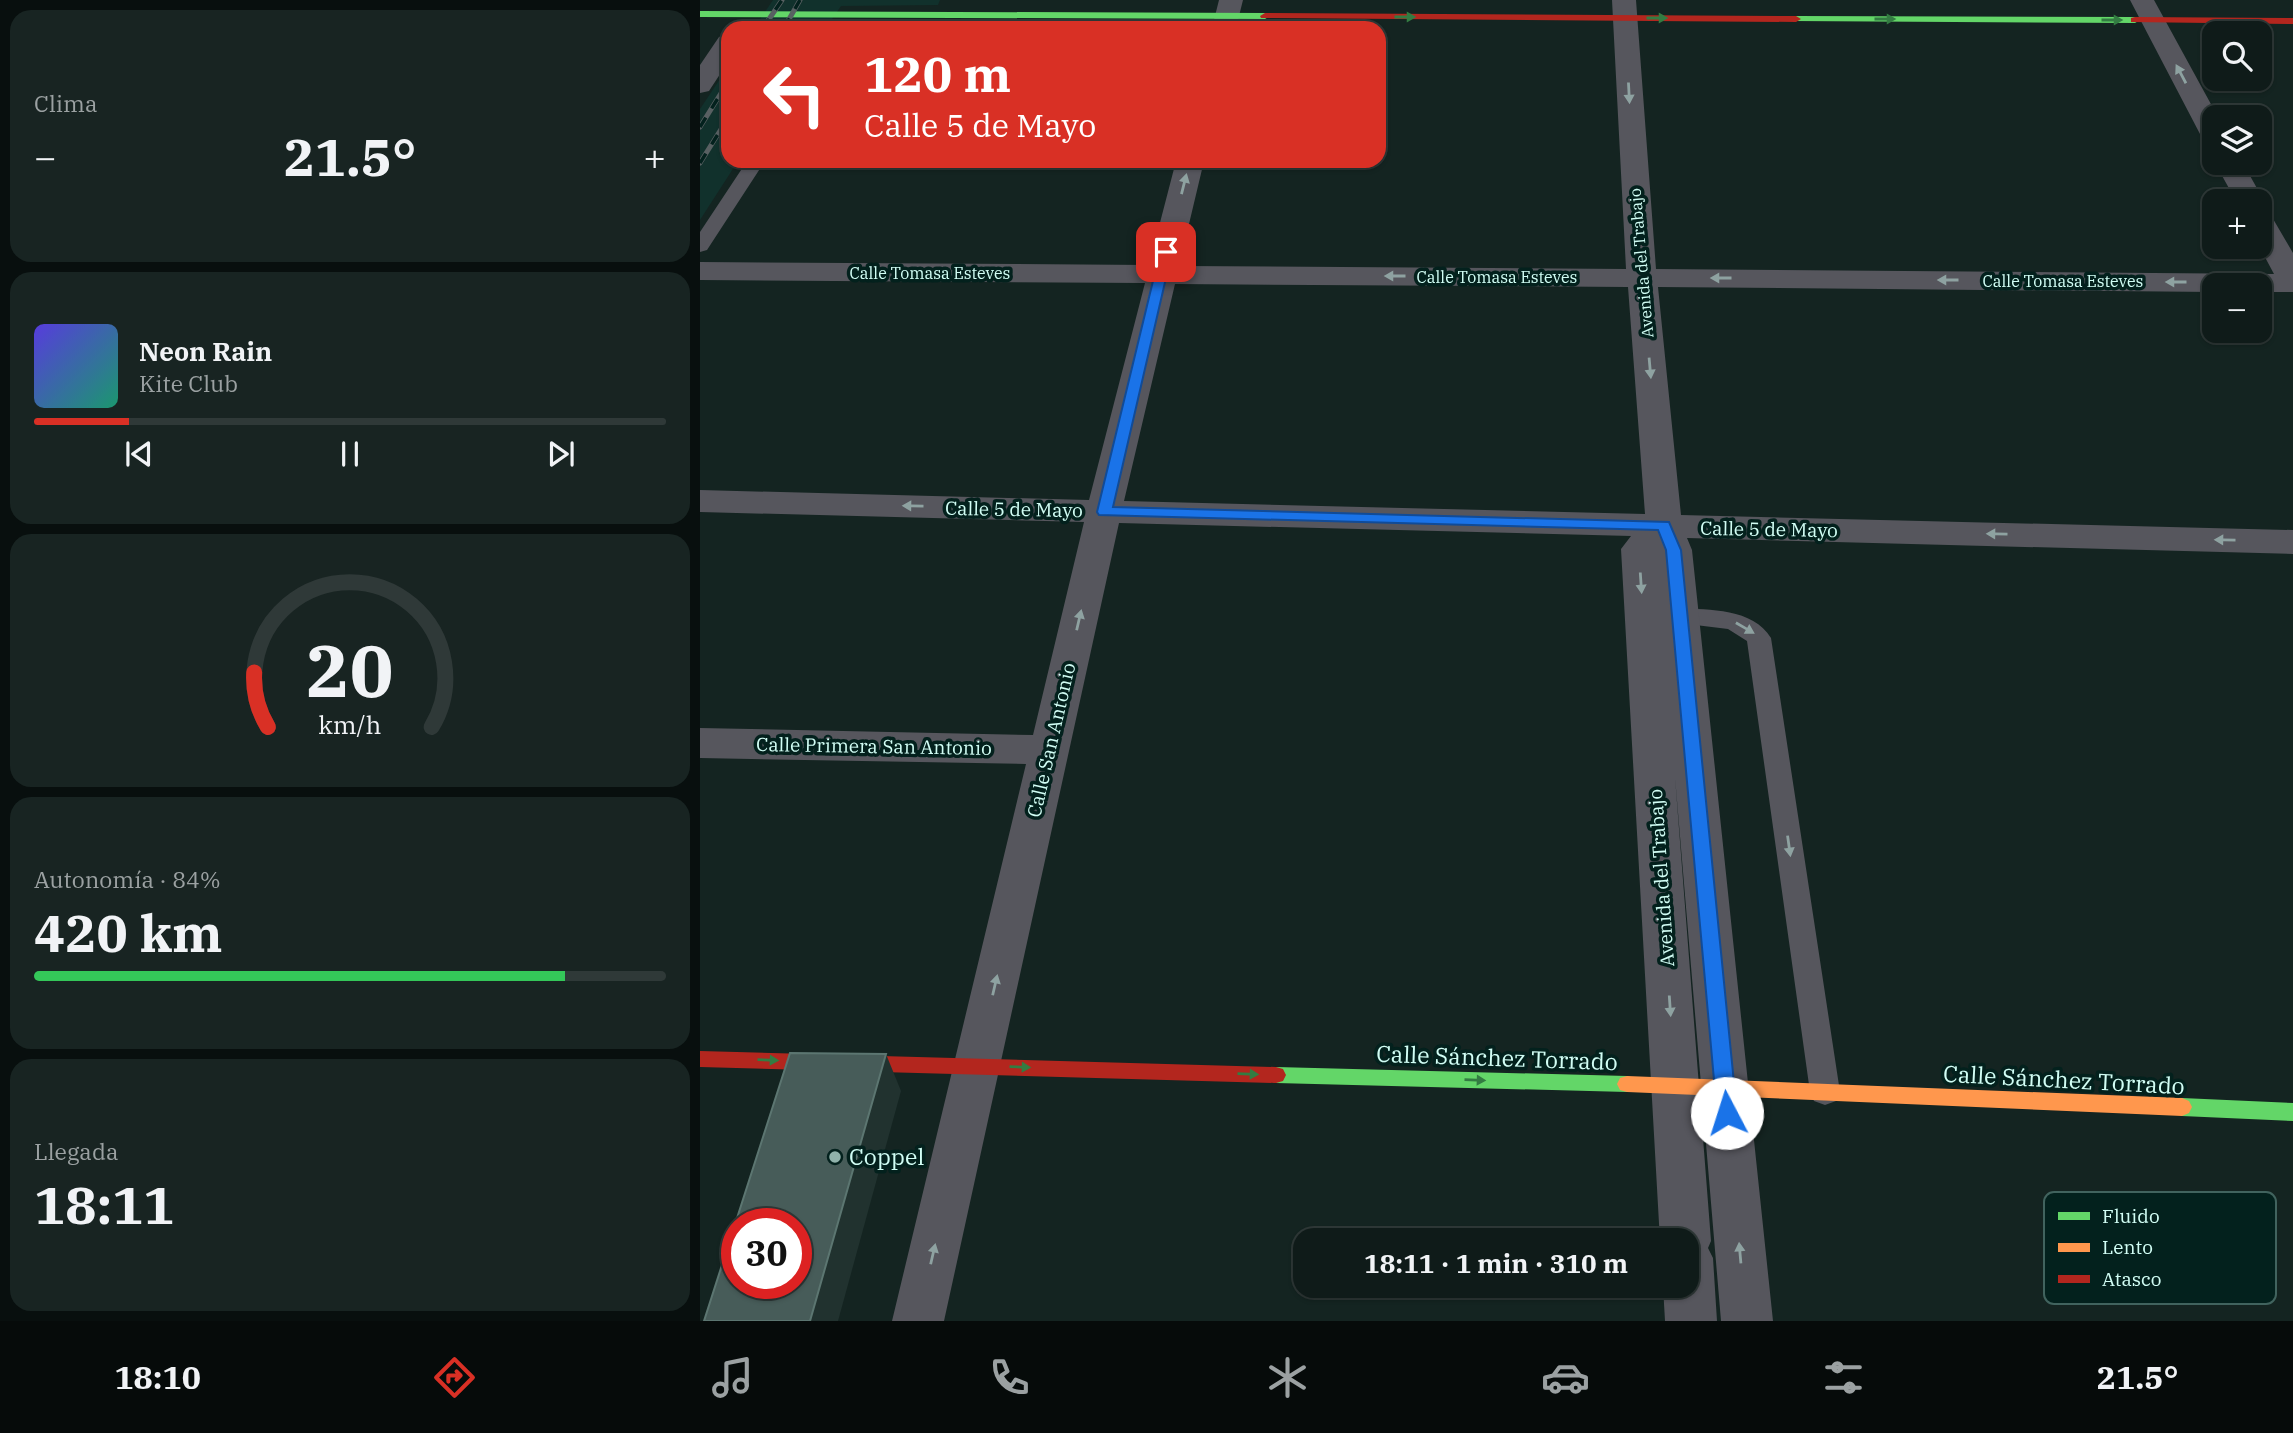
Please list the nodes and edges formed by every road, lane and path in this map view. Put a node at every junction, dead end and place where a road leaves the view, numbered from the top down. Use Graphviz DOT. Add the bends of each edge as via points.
graph roads {
  1 [pos="1625,9"];
  2 [pos="2147,10"];
  3 [pos="700,14"];
  4 [pos="1227,15"];
  5 [pos="2293,21"];
  6 [pos="721,53"];
  7 [pos="700,85"];
  8 [pos="2202,112"];
  9 [pos="751,168"];
  10 [pos="1188,168"];
  11 [pos="2272,242"];
  12 [pos="700,246"];
  13 [pos="700,271"];
  14 [pos="1160,274"];
  15 [pos="1642,278"];
  16 [pos="2293,282"];
  17 [pos="700,501"];
  18 [pos="1104,512"];
  19 [pos="1664,526"];
  20 [pos="2293,542"];
  21 [pos="1679,616"];
  22 [pos="700,743"];
  23 [pos="1049,750"];
  24 [pos="700,1059"];
  25 [pos="976,1066"];
  26 [pos="1675,1085"];
  27 [pos="1724,1087"];
  28 [pos="1825,1092"];
  29 [pos="2293,1112"];
  30 [pos="1685,1228"];
  31 [pos="1690,1298"];
  32 [pos="918,1321"];
  33 [pos="1691,1321"];
  34 [pos="1746,1321"];
  1 -- 2 [label="main road, one-way"];
  4 -- 1 [label="main road, one-way"];
  1 -- 15 [label="street, Avenida del Trabajo, one-way"];
  2 -- 5 [label="main road"];
  8 -- 2 [label="street, one-way"];
  3 -- 4 [label="main road"];
  6 -- 7 [label="street"];
  9 -- 12 [label="lane"];
  14 -- 10 [label="street, Calle San Antonio, one-way"];
  11 -- 16 [label="street"];
  13 -- 14 [label="street, Calle Tomasa Esteves"];
  15 -- 14 [label="street, Calle Tomasa Esteves, one-way"];
  14 -- 18 [label="street, Calle San Antonio"];
  16 -- 15 [label="street, Calle Tomasa Esteves, one-way"];
  15 -- 19 [label="street, Avenida del Trabajo, one-way"];
  18 -- 17 [label="street, Calle 5 de Mayo, one-way"];
  18 -- 19 [label="street, Calle 5 de Mayo"];
  23 -- 18 [label="street, Calle San Antonio, one-way"];
  20 -- 19 [label="street, Calle 5 de Mayo, one-way"];
  19 -- 21 [label="street, Avenida del Trabajo" via="1674,550"];
  19 -- 26 [label="street, Avenida del Trabajo, one-way" via="1639,549"];
  21 -- 27 [label="street, Avenida del Trabajo"];
  21 -- 28 [label="lane, one-way" via="1736,622 1759,638"];
  22 -- 23 [label="street, Calle Primera San Antonio"];
  25 -- 23 [label="street, Calle San Antonio, one-way"];
  24 -- 25 [label="main road, Calle Sánchez Torrado, one-way"];
  25 -- 26 [label="main road, Calle Sánchez Torrado, one-way"];
  32 -- 25 [label="street, Calle San Antonio, one-way"];
  26 -- 27 [label="main road, Calle Sánchez Torrado"];
  26 -- 30 [label="street, Avenida del Trabajo"];
  27 -- 28 [label="main road, Calle Sánchez Torrado"];
  34 -- 27 [label="street, Avenida del Trabajo, one-way"];
  28 -- 29 [label="main road, Calle Sánchez Torrado"];
  31 -- 33 [label="street"];
}
